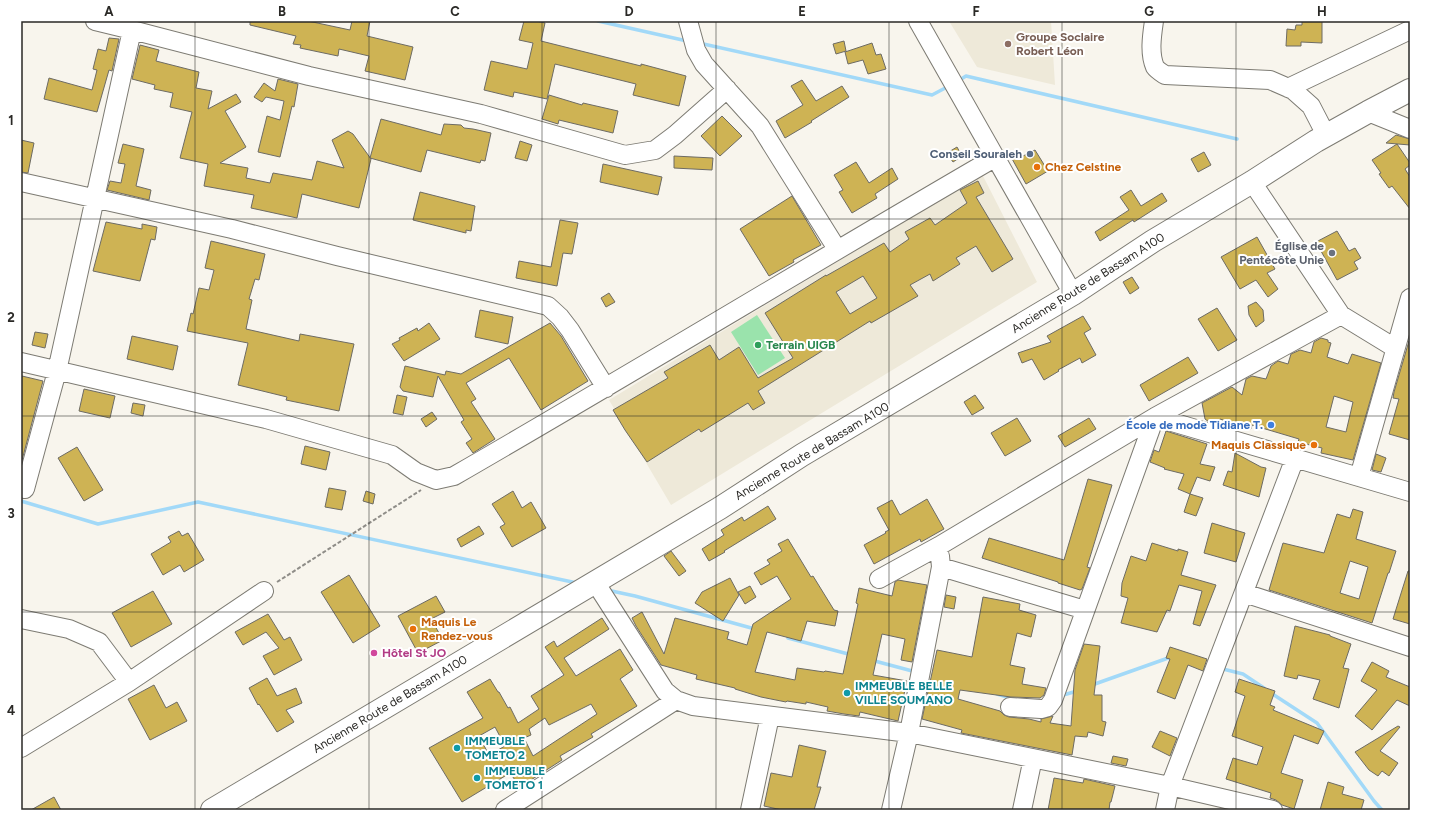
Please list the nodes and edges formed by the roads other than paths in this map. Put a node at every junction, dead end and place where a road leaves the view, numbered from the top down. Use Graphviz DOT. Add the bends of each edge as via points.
graph roads {
  1 [pos="95,21"];
  2 [pos="688,21"];
  3 [pos="918,21"];
  4 [pos="1154,21"];
  5 [pos="132,30"];
  6 [pos="1410,30"];
  7 [pos="1288,88"];
  8 [pos="727,89"];
  9 [pos="1410,90"];
  10 [pos="1368,112"];
  11 [pos="1410,129"];
  12 [pos="1326,136"];
  13 [pos="996,157"];
  14 [pos="21,182"];
  15 [pos="1252,182"];
  16 [pos="95,199"];
  17 [pos="837,249"];
  18 [pos="1073,294"];
  19 [pos="1410,298"];
  20 [pos="1341,315"];
  21 [pos="1395,348"];
  22 [pos="21,362"];
  23 [pos="57,371"];
  24 [pos="606,388"];
  25 [pos="1155,417"];
  26 [pos="1295,458"];
  27 [pos="1359,477"];
  28 [pos="25,489"];
  29 [pos="1410,492"];
  30 [pos="940,546"];
  31 [pos="941,567"];
  32 [pos="878,579"];
  33 [pos="595,582"];
  34 [pos="264,591"];
  35 [pos="1244,593"];
  36 [pos="1085,610"];
  37 [pos="21,619"];
  38 [pos="1410,647"];
  39 [pos="128,682"];
  40 [pos="676,700"];
  41 [pos="1010,707"];
  42 [pos="770,716"];
  43 [pos="909,733"];
  44 [pos="21,748"];
  45 [pos="1033,758"];
  46 [pos="1170,786"];
  47 [pos="212,810"];
  48 [pos="505,810"];
  49 [pos="750,810"];
  50 [pos="891,810"];
  51 [pos="1022,810"];
  52 [pos="1165,810"];
  53 [pos="1273,810"];
  1 -- 5 [label="street"];
  2 -- 8 [label="street" via="696,50 704,64"];
  3 -- 13 [label="street"];
  4 -- 7 [label="street" via="1151,46 1153,56 1156,68 1165,75 1270,80"];
  5 -- 8 [label="street" via="309,76 481,114 625,155 656,150"];
  5 -- 16 [label="street"];
  6 -- 7 [label="street"];
  7 -- 12 [label="street" via="1311,106"];
  8 -- 17 [label="street" via="760,126"];
  9 -- 10 [label="main road, Ancienne Route de Bassam A100"];
  10 -- 11 [label="street"];
  10 -- 12 [label="main road, Ancienne Route de Bassam A100"];
  12 -- 15 [label="main road, Ancienne Route de Bassam A100"];
  13 -- 17 [label="street"];
  13 -- 18 [label="street"];
  14 -- 16 [label="street"];
  15 -- 18 [label="main road, Ancienne Route de Bassam A100" via="1153,241"];
  15 -- 20 [label="street"];
  16 -- 23 [label="street"];
  16 -- 24 [label="street" via="232,229 548,306 570,330"];
  17 -- 24 [label="street"];
  18 -- 33 [label="main road, Ancienne Route de Bassam A100"];
  19 -- 21 [label="street"];
  20 -- 21 [label="street"];
  20 -- 25 [label="street"];
  21 -- 27 [label="street"];
  22 -- 23 [label="street"];
  23 -- 24 [label="street" via="266,419 392,455 416,472 436,480 454,476"];
  23 -- 28 [label="street"];
  25 -- 26 [label="street"];
  25 -- 30 [label="street"];
  25 -- 36 [label="street"];
  26 -- 27 [label="street"];
  26 -- 35 [label="street"];
  27 -- 29 [label="street"];
  30 -- 31 [label="street"];
  30 -- 32 [label="street"];
  31 -- 36 [label="street"];
  31 -- 43 [label="street"];
  33 -- 40 [label="street" via="665,692"];
  33 -- 47 [label="main road, Ancienne Route de Bassam A100"];
  34 -- 39 [label="street"];
  35 -- 38 [label="street"];
  35 -- 46 [label="street"];
  36 -- 41 [label="street" via="1053,700 1048,707"];
  37 -- 39 [label="street" via="69,629 98,642"];
  39 -- 44 [label="street"];
  40 -- 42 [label="street" via="693,706"];
  40 -- 48 [label="street"];
  42 -- 43 [label="street"];
  42 -- 49 [label="street"];
  43 -- 45 [label="street"];
  43 -- 50 [label="street"];
  45 -- 46 [label="street"];
  45 -- 51 [label="street"];
  46 -- 52 [label="street"];
  46 -- 53 [label="street"];
}
